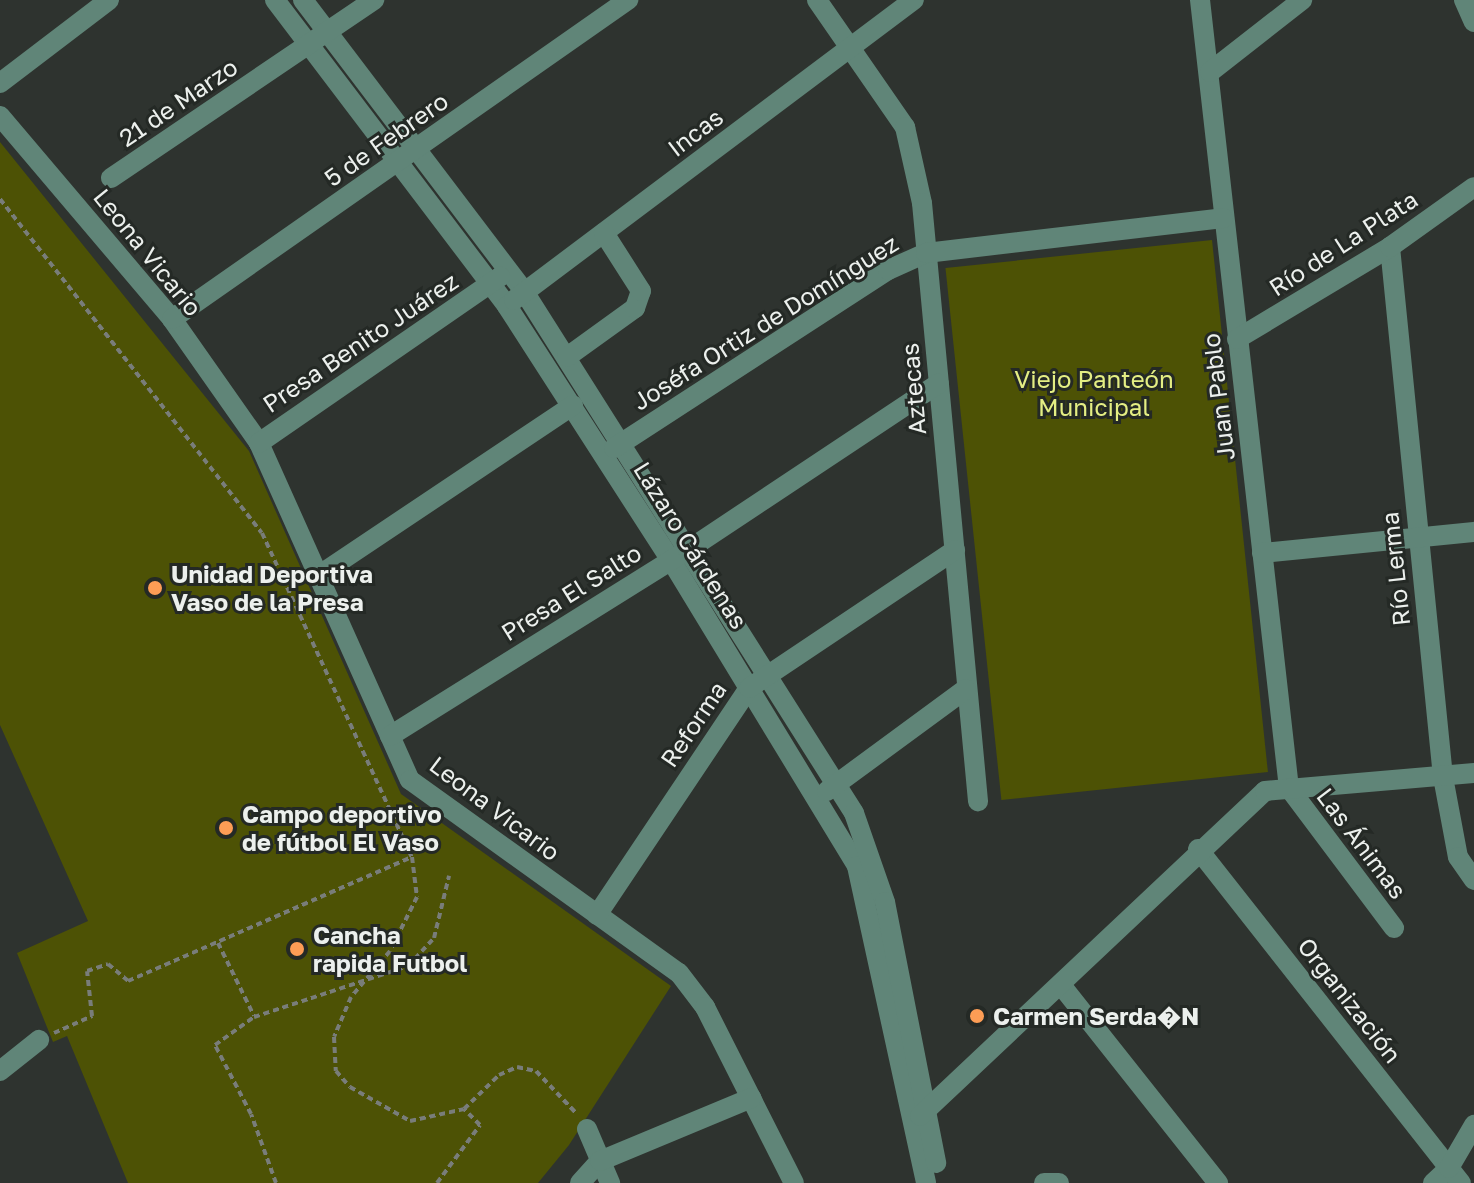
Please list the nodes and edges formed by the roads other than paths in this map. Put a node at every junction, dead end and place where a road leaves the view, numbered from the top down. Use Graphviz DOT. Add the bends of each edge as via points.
graph roads {
  1 [pos="109,0"];
  2 [pos="275,0"];
  3 [pos="303,0"];
  4 [pos="374,0"];
  5 [pos="628,0"];
  6 [pos="817,0"];
  7 [pos="914,0"];
  8 [pos="1200,0"];
  9 [pos="1302,0"];
  10 [pos="1464,0"];
  11 [pos="1474,22"];
  12 [pos="327,33"];
  13 [pos="310,45"];
  14 [pos="850,48"];
  15 [pos="1210,72"];
  16 [pos="0,83"];
  17 [pos="0,116"];
  18 [pos="417,150"];
  19 [pos="398,162"];
  20 [pos="111,178"];
  21 [pos="1474,187"];
  22 [pos="1223,218"];
  23 [pos="604,233"];
  24 [pos="1390,247"];
  25 [pos="926,253"];
  26 [pos="508,272"];
  27 [pos="491,284"];
  28 [pos="525,293"];
  29 [pos="507,306"];
  30 [pos="172,319"];
  31 [pos="1237,339"];
  32 [pos="567,357"];
  33 [pos="939,383"];
  34 [pos="573,405"];
  35 [pos="623,442"];
  36 [pos="259,443"];
  37 [pos="604,454"];
  38 [pos="1474,532"];
  39 [pos="1417,537"];
  40 [pos="955,550"];
  41 [pos="1262,553"];
  42 [pos="679,555"];
  43 [pos="318,576"];
  44 [pos="769,677"];
  45 [pos="749,688"];
  46 [pos="966,689"];
  47 [pos="390,736"];
  48 [pos="1474,773"];
  49 [pos="1443,777"];
  50 [pos="837,784"];
  51 [pos="1289,788"];
  52 [pos="817,798"];
  53 [pos="978,801"];
  54 [pos="1198,849"];
  55 [pos="1474,880"];
  56 [pos="597,915"];
  57 [pos="1394,928"];
  58 [pos="1061,985"];
  59 [pos="39,1040"];
  60 [pos="0,1071"];
  61 [pos="751,1098"];
  62 [pos="921,1116"];
  63 [pos="1474,1125"];
  64 [pos="587,1129"];
  65 [pos="600,1161"];
  66 [pos="1455,1176"];
  67 [pos="580,1183"];
  68 [pos="610,1183"];
  69 [pos="794,1183"];
  70 [pos="926,1183"];
  71 [pos="939,1183"];
  72 [pos="1044,1183"];
  73 [pos="1059,1183"];
  74 [pos="1218,1183"];
  75 [pos="1433,1183"];
  1 -- 16 [label="street"];
  2 -- 13 [label="street, Lázaro Cárdenas"];
  3 -- 12 [label="street, Lázaro Cárdenas"];
  4 -- 12 [label="street"];
  5 -- 18 [label="street, 5 de Febrero"];
  6 -- 14 [label="street, Aztecas"];
  7 -- 14 [label="street, Incas"];
  8 -- 15 [label="street, Juan Pablo"];
  9 -- 15 [label="street"];
  10 -- 11 [label="street"];
  12 -- 13 [label="street, 21 de Marzo"];
  12 -- 18 [label="street, Lázaro Cárdenas"];
  13 -- 19 [label="street, Lázaro Cárdenas"];
  13 -- 20 [label="street, 21 de Marzo"];
  14 -- 23 [label="street, Incas"];
  14 -- 25 [label="street, Aztecas" via="905,127"];
  15 -- 22 [label="street, Juan Pablo"];
  17 -- 30 [label="street, Leona Vicario"];
  18 -- 19 [label="street, 5 de Febrero"];
  18 -- 26 [label="street, Lázaro Cárdenas"];
  19 -- 27 [label="street, Lázaro Cárdenas"];
  19 -- 30 [label="street, 5 de Febrero"];
  21 -- 24 [label="street, Río de La Plata"];
  22 -- 25 [label="street, Joséfa Ortiz de Domínguez"];
  22 -- 31 [label="street, Juan Pablo"];
  23 -- 28 [label="street, Incas"];
  23 -- 32 [label="street" via="641,291 635,308"];
  24 -- 31 [label="street, Río de La Plata"];
  24 -- 39 [label="street, Río Lerma"];
  25 -- 33 [label="street, Aztecas"];
  25 -- 35 [label="street, Joséfa Ortiz de Domínguez" via="888,270"];
  26 -- 27 [label="street, Presa Benito Juárez"];
  26 -- 28 [label="street, Lázaro Cárdenas"];
  27 -- 29 [label="street, Lázaro Cárdenas"];
  27 -- 36 [label="street, Presa Benito Juárez"];
  28 -- 29 [label="street, Incas"];
  28 -- 32 [label="street, Lázaro Cárdenas"];
  29 -- 34 [label="street, Lázaro Cárdenas"];
  30 -- 36 [label="street, Leona Vicario"];
  31 -- 41 [label="street, Juan Pablo"];
  32 -- 35 [label="street, Lázaro Cárdenas"];
  33 -- 40 [label="street, Aztecas"];
  33 -- 42 [label="street, Presa El Salto"];
  34 -- 37 [label="street, Lázaro Cárdenas"];
  34 -- 43 [label="street"];
  35 -- 37 [label="street, Joséfa Ortiz de Domínguez"];
  35 -- 42 [label="street, Lázaro Cárdenas"];
  36 -- 43 [label="street, Leona Vicario"];
  37 -- 42 [label="street, Lázaro Cárdenas"];
  38 -- 39 [label="street"];
  39 -- 41 [label="street"];
  39 -- 49 [label="street, Río Lerma"];
  40 -- 44 [label="street, Reforma"];
  40 -- 46 [label="street, Aztecas"];
  41 -- 51 [label="street, Juan Pablo"];
  42 -- 44 [label="street, Lázaro Cárdenas"];
  42 -- 45 [label="street, Lázaro Cárdenas"];
  42 -- 47 [label="street, Presa El Salto"];
  43 -- 47 [label="street, Leona Vicario"];
  44 -- 45 [label="street, Reforma"];
  44 -- 50 [label="street, Lázaro Cárdenas"];
  45 -- 52 [label="street, Lázaro Cárdenas"];
  45 -- 56 [label="street, Reforma"];
  46 -- 50 [label="street"];
  46 -- 53 [label="street, Aztecas"];
  47 -- 56 [label="street, Leona Vicario" via="410,780"];
  48 -- 49 [label="street"];
  49 -- 51 [label="street"];
  49 -- 55 [label="street, Río Lerma" via="1458,857"];
  50 -- 52 [label="street"];
  50 -- 62 [label="street, Lázaro Cárdenas" via="854,813 885,902"];
  51 -- 54 [label="street" via="1265,791"];
  51 -- 57 [label="street, Las Ánimas"];
  52 -- 62 [label="street, Lázaro Cárdenas" via="857,866"];
  54 -- 58 [label="street"];
  54 -- 66 [label="street, Organización"];
  56 -- 61 [label="street, Leona Vicario" via="679,973 705,1007"];
  58 -- 62 [label="street"];
  58 -- 74 [label="street"];
  59 -- 60 [label="street"];
  61 -- 65 [label="street"];
  61 -- 69 [label="street, Leona Vicario"];
  62 -- 70 [label="street, Lázaro Cárdenas"];
  62 -- 71 [label="street, Lázaro Cárdenas"];
  63 -- 66 [label="street"];
  64 -- 65 [label="street"];
  65 -- 67 [label="street"];
  65 -- 68 [label="street"];
  66 -- 75 [label="street"];
  72 -- 73 [label="street"];
}
